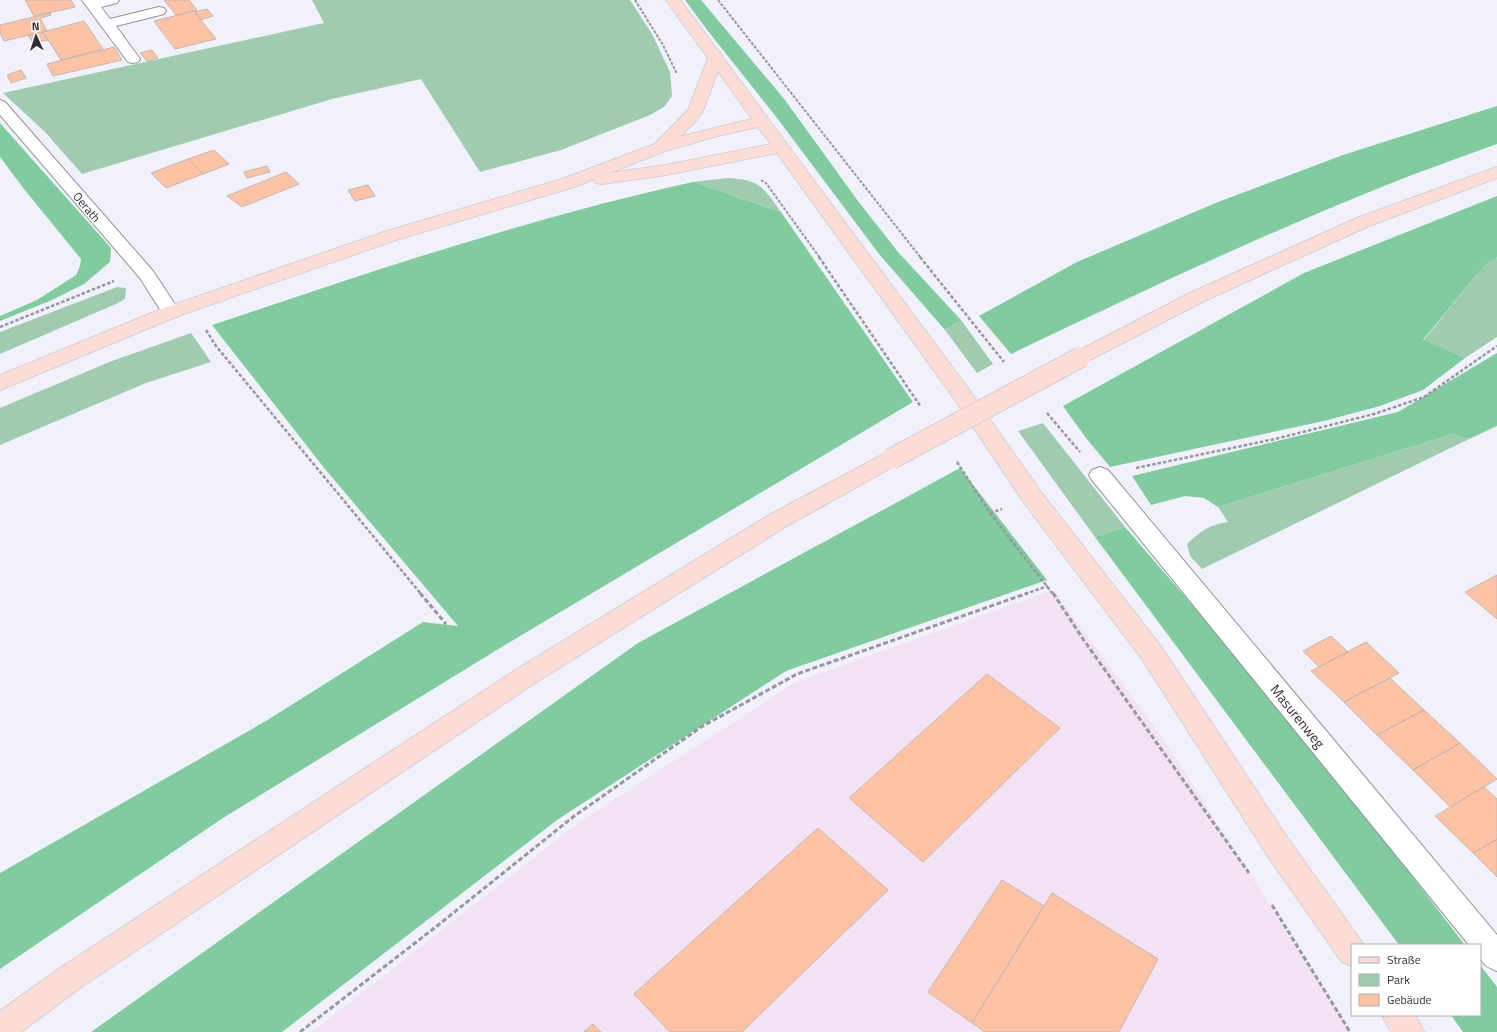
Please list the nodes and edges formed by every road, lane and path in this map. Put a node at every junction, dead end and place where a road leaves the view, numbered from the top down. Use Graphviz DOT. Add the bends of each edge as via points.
graph roads {
  1 [pos="112,0"];
  2 [pos="635,0"];
  3 [pos="673,0"];
  4 [pos="718,0"];
  5 [pos="91,2"];
  6 [pos="159,11"];
  7 [pos="108,24"];
  8 [pos="716,56"];
  9 [pos="133,59"];
  10 [pos="0,105"];
  11 [pos="695,111"];
  12 [pos="762,120"];
  13 [pos="782,147"];
  14 [pos="659,148"];
  15 [pos="724,159"];
  16 [pos="1497,172"];
  17 [pos="568,183"];
  18 [pos="147,275"];
  19 [pos="192,305"];
  20 [pos="171,312"];
  21 [pos="0,327"];
  22 [pos="1497,346"];
  23 [pos="1005,362"];
  24 [pos="0,383"];
  25 [pos="1046,411"];
  26 [pos="925,413"];
  27 [pos="955,460"];
  28 [pos="1100,475"];
  29 [pos="1048,586"];
  30 [pos="446,624"];
  31 [pos="1252,877"];
  32 [pos="1271,903"];
  33 [pos="1351,951"];
  34 [pos="1497,957"];
  35 [pos="1398,1016"];
  36 [pos="0,1029"];
  37 [pos="300,1032"];
  38 [pos="1350,1032"];
  39 [pos="1409,1032"];
  1 -- 5 [label="street"];
  2 -- 11 [label="path" via="672,61 682,94 676,106"];
  3 -- 8 [label="main road"];
  4 -- 23 [label="path"];
  5 -- 7 [label="street"];
  6 -- 7 [label="street"];
  7 -- 9 [label="street"];
  8 -- 11 [label="main road"];
  8 -- 12 [label="main road"];
  10 -- 18 [label="street, Oerath"];
  11 -- 14 [label="main road"];
  12 -- 13 [label="main road"];
  12 -- 14 [label="main road"];
  13 -- 15 [label="main road"];
  13 -- 33 [label="main road" via="960,392 1033,498 1151,652 1279,849"];
  14 -- 17 [label="main road"];
  15 -- 17 [label="main road" via="666,170"];
  15 -- 26 [label="path" via="735,174 756,178 766,183 837,282"];
  16 -- 36 [label="main road, bridge" via="1356,226 1197,297 1080,357 779,520 526,676 70,978"];
  17 -- 19 [label="main road" via="390,236"];
  18 -- 20 [label="street, Oerath"];
  18 -- 21 [label="path" via="117,280"];
  19 -- 20 [label="main road"];
  19 -- 30 [label="path" via="216,346"];
  20 -- 24 [label="main road"];
  22 -- 28 [label="path" via="1424,397 1374,414 1275,439"];
  25 -- 28 [label="path"];
  27 -- 29 [label="path" via="990,513"];
  28 -- 34 [label="street, Masurenweg"];
  29 -- 31 [label="path"];
  29 -- 37 [label="path" via="797,674 701,727 573,817"];
  32 -- 38 [label="path"];
  35 -- 39 [label="main road"];
}
